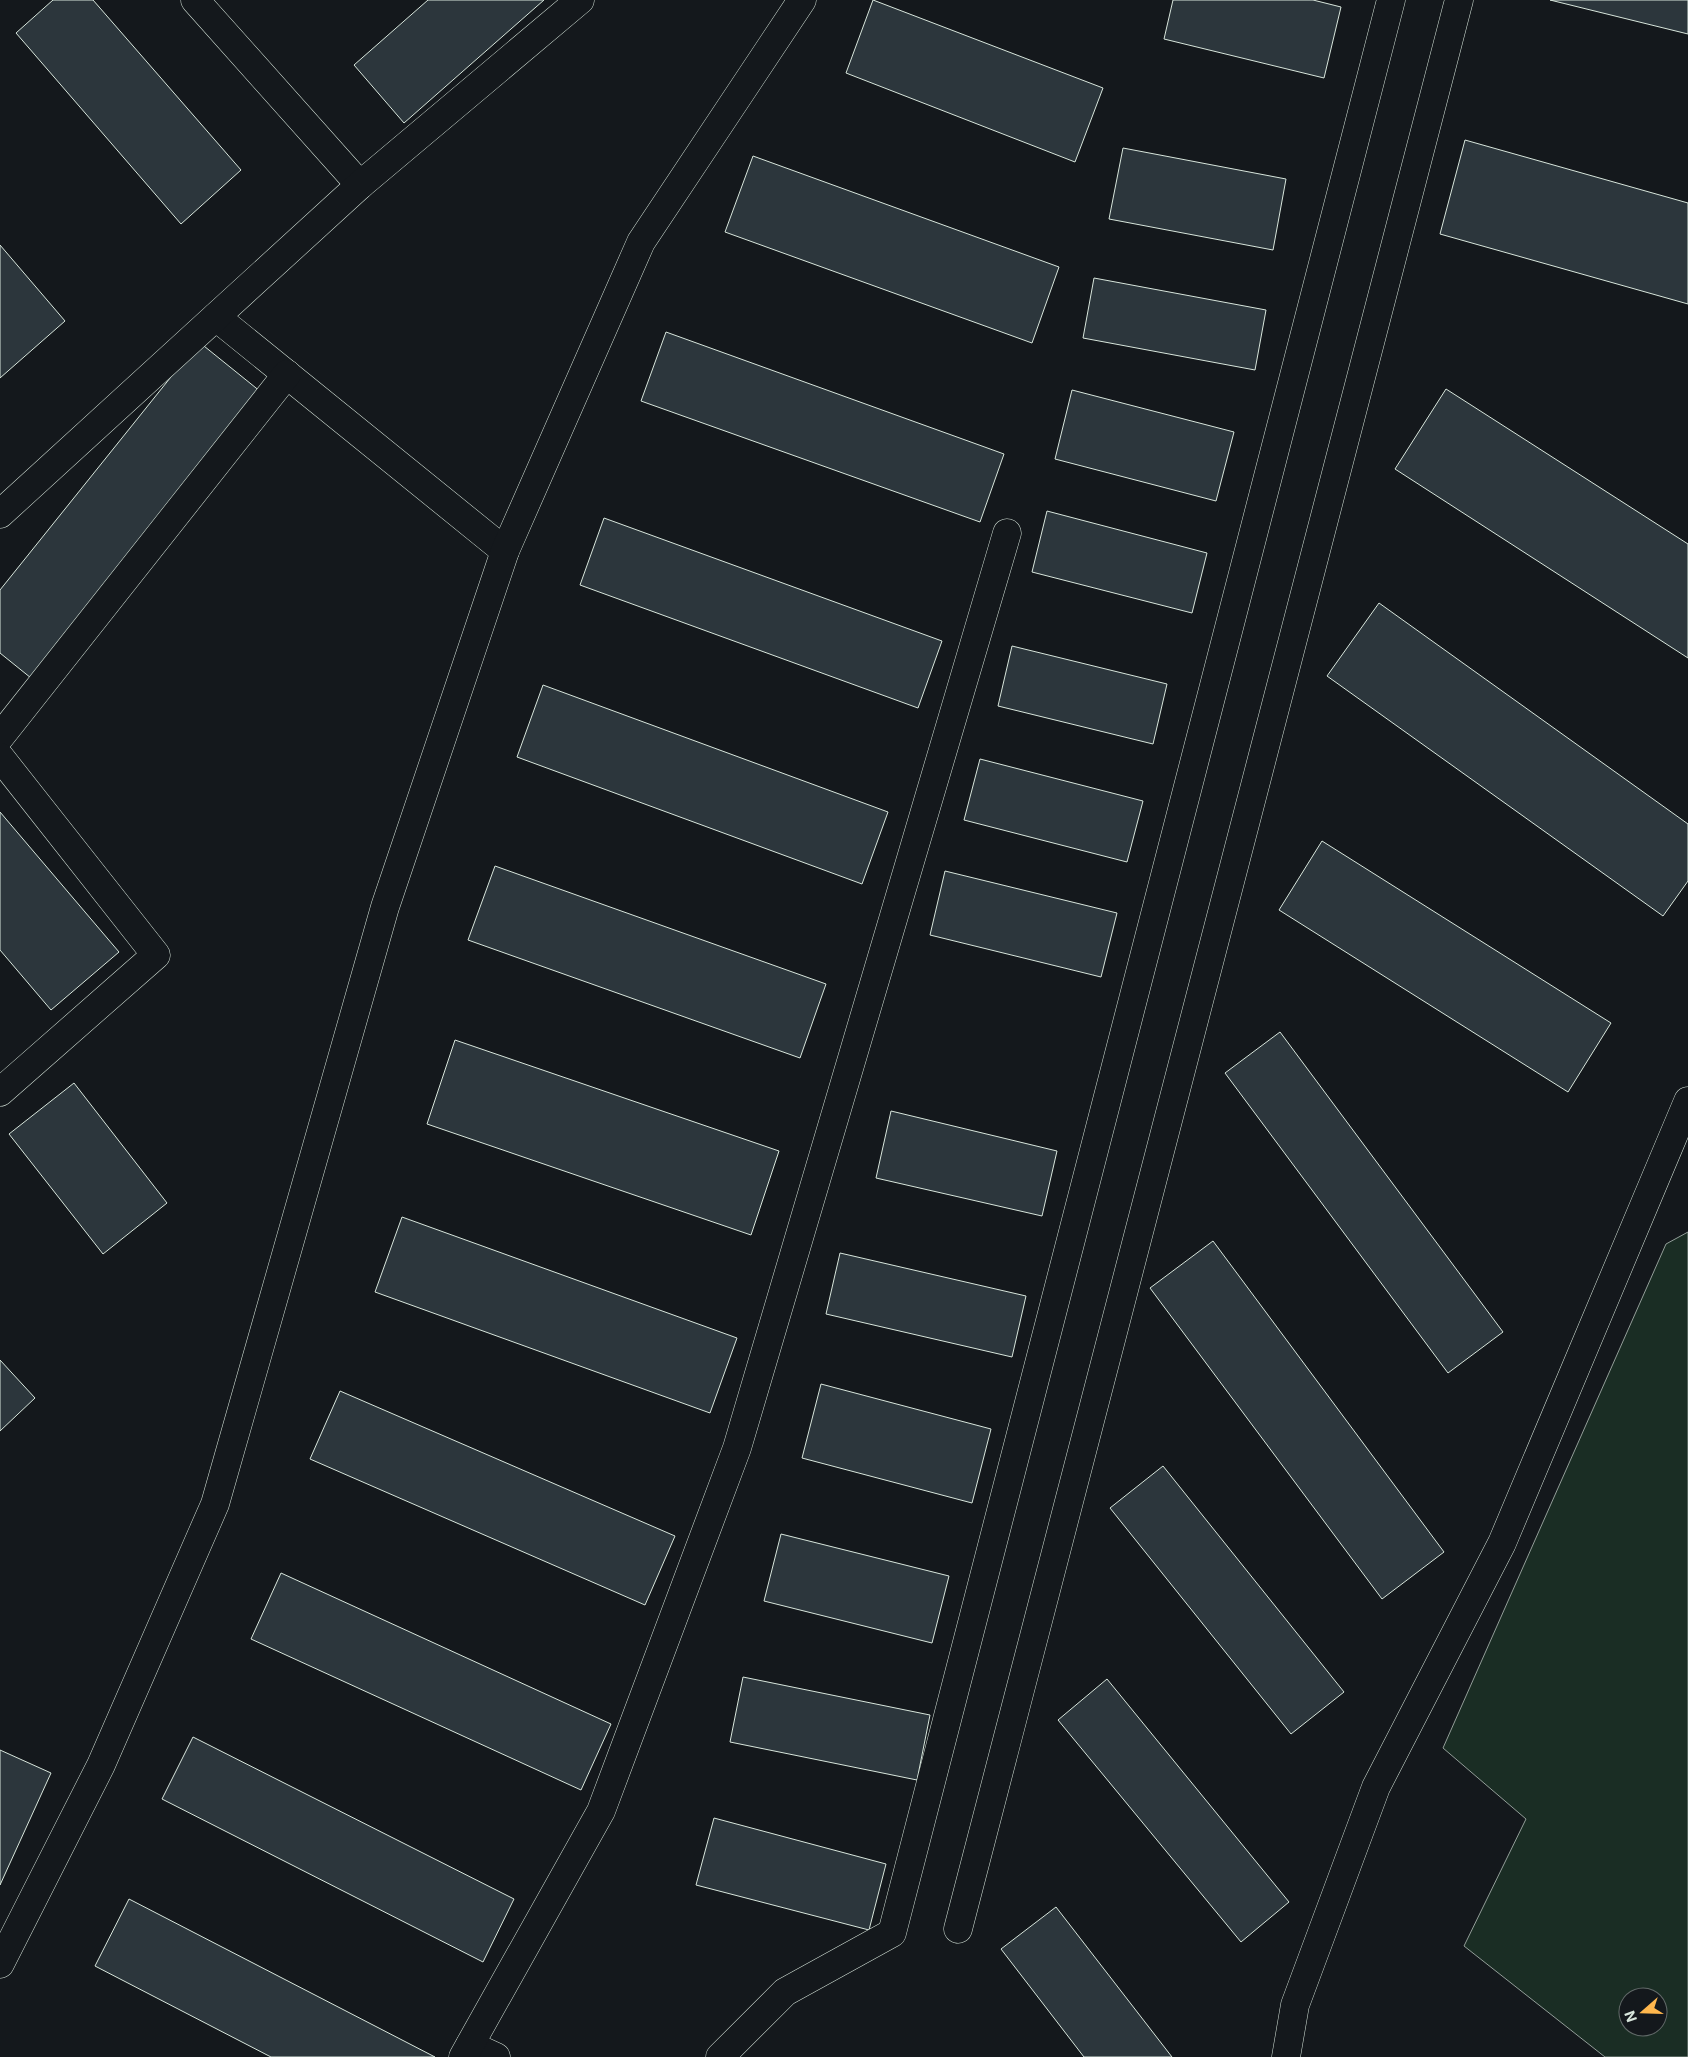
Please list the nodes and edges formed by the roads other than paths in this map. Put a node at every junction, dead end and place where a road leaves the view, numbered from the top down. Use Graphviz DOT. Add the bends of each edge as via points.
graph roads {
  1 [pos="195,0"];
  2 [pos="580,0"];
  3 [pos="802,0"];
  4 [pos="1391,0"];
  5 [pos="1459,0"];
  6 [pos="360,185"];
  7 [pos="216,317"];
  8 [pos="286,374"];
  9 [pos="0,514"];
  10 [pos="1007,533"];
  11 [pos="505,551"];
  12 [pos="0,737"];
  13 [pos="0,757"];
  14 [pos="0,1092"];
  15 [pos="1688,1101"];
  16 [pos="958,1929"];
  17 [pos="0,1964"];
  18 [pos="467,2051"];
  19 [pos="496,2057"];
  20 [pos="720,2057"];
  21 [pos="1286,2057"];
  1 -- 6 [label="street"];
  2 -- 6 [label="street"];
  3 -- 11 [label="street" via="641,242"];
  4 -- 20 [label="street" via="892,1933 785,1992"];
  5 -- 16 [label="street"];
  6 -- 7 [label="street"];
  7 -- 8 [label="street"];
  7 -- 9 [label="street"];
  8 -- 11 [label="street"];
  8 -- 12 [label="street"];
  10 -- 18 [label="street" via="737,1448 601,1811"];
  11 -- 17 [label="street" via="385,907 216,1504 101,1765"];
  13 -- 14 [label="street" via="156,955"];
  15 -- 21 [label="street" via="1502,1544 1376,1787 1294,2005"];
  18 -- 19 [label="street"];
}
